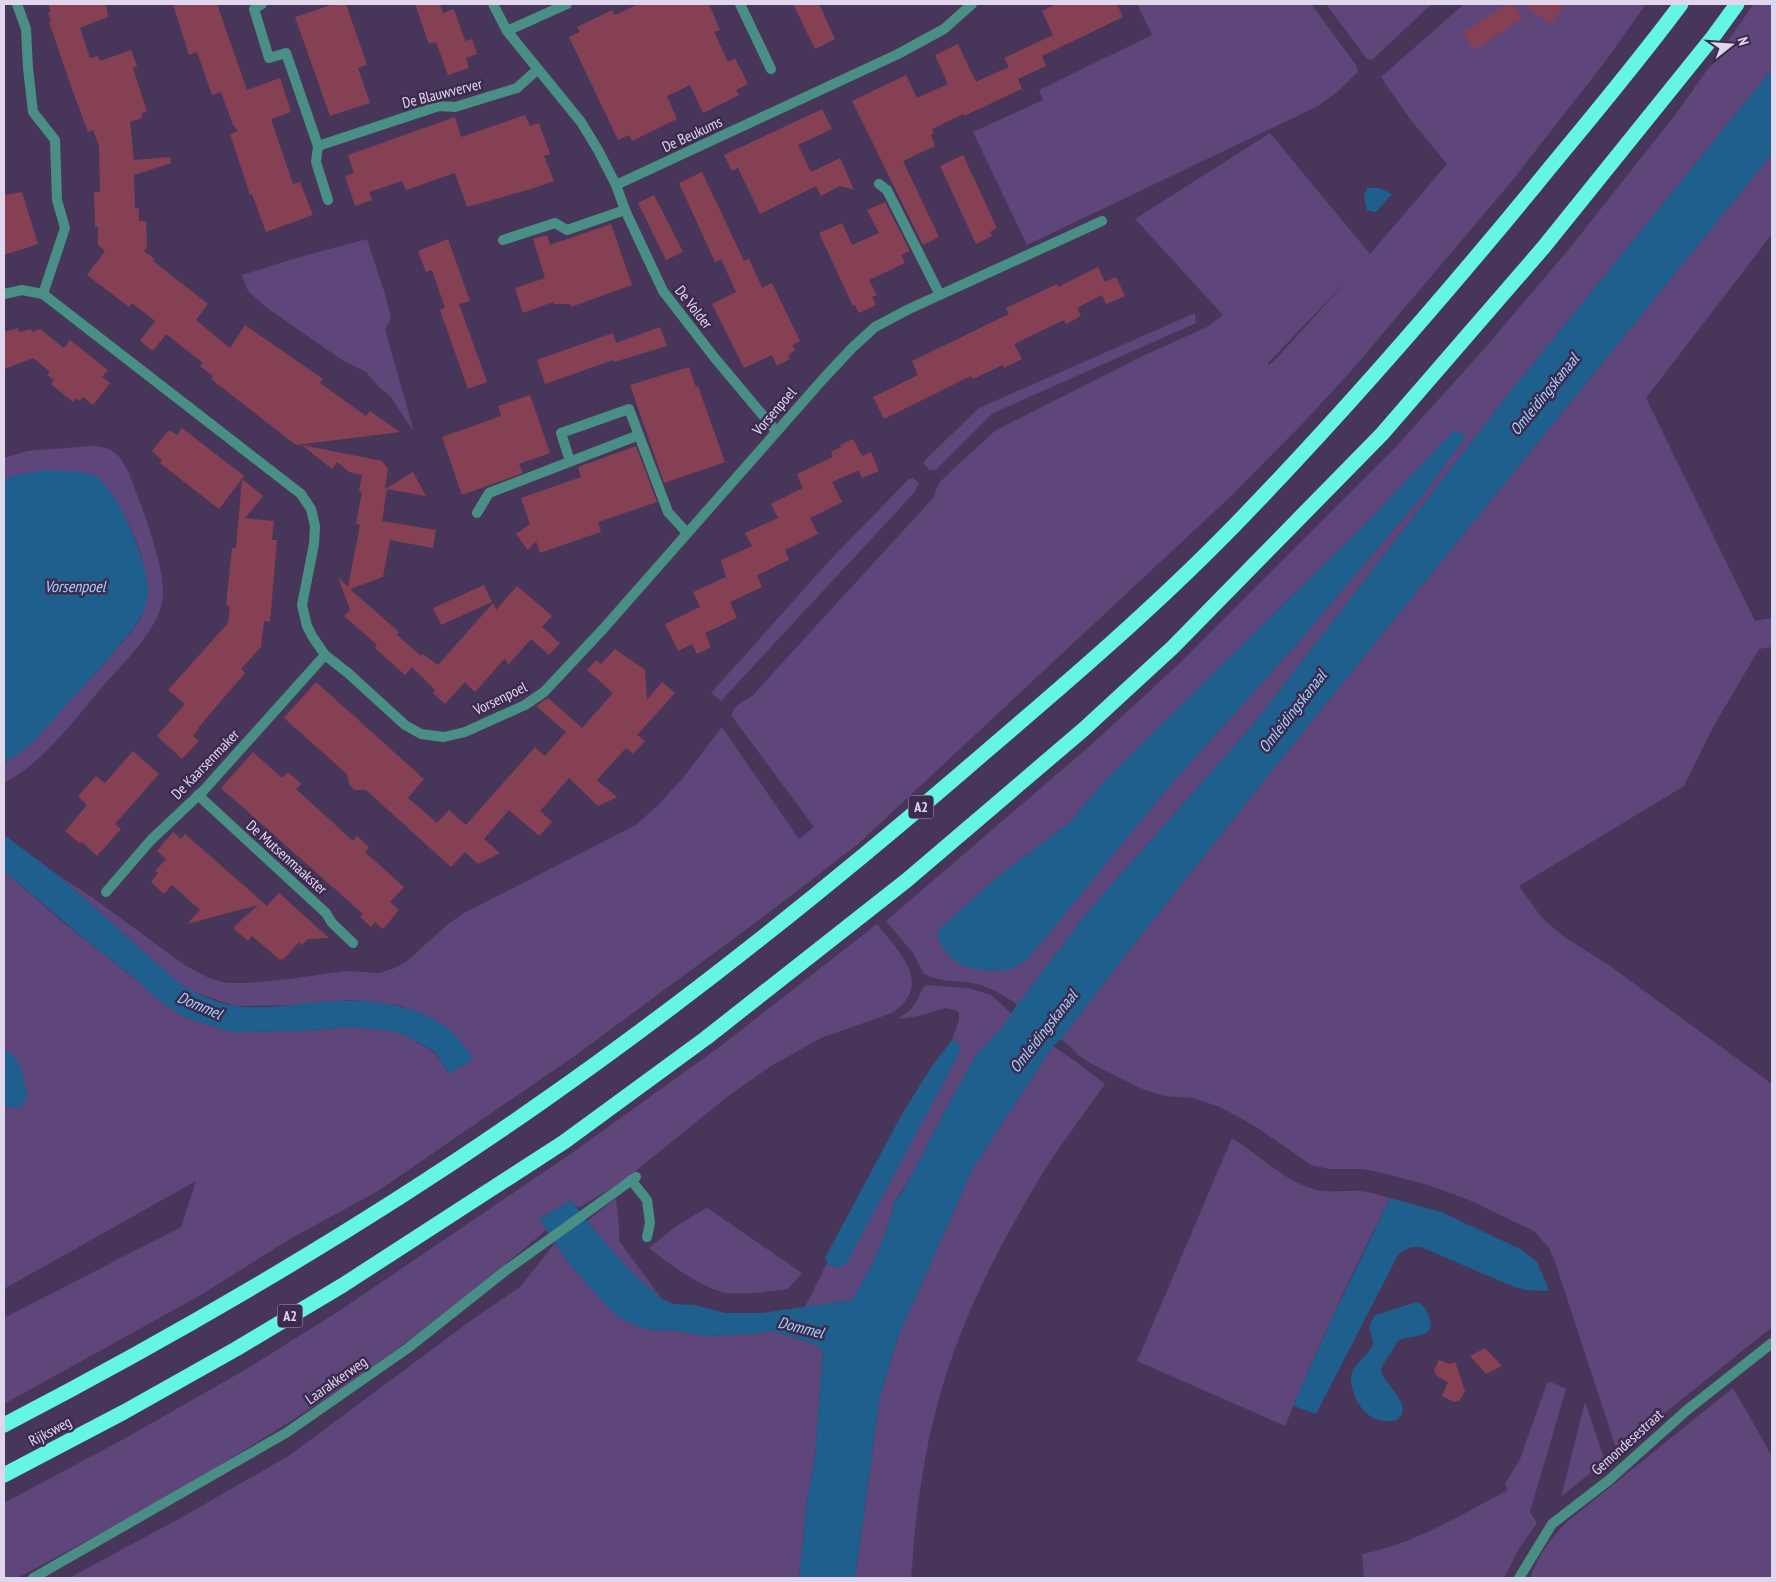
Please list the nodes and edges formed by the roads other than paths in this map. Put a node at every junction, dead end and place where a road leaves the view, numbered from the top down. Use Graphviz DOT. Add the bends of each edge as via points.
graph roads {
  1 [pos="17,4"];
  2 [pos="262,4"];
  3 [pos="493,4"];
  4 [pos="567,4"];
  5 [pos="740,4"];
  6 [pos="972,4"];
  7 [pos="1681,4"];
  8 [pos="1736,4"];
  9 [pos="507,31"];
  10 [pos="538,69"];
  11 [pos="771,69"];
  12 [pos="318,146"];
  13 [pos="879,184"];
  14 [pos="616,185"];
  15 [pos="328,200"];
  16 [pos="625,210"];
  17 [pos="1102,221"];
  18 [pos="503,240"];
  19 [pos="4,294"];
  20 [pos="43,294"];
  21 [pos="940,295"];
  22 [pos="776,431"];
  23 [pos="639,435"];
  24 [pos="570,461"];
  25 [pos="477,513"];
  26 [pos="687,533"];
  27 [pos="325,655"];
  28 [pos="198,795"];
  29 [pos="106,892"];
  30 [pos="353,943"];
  31 [pos="646,1237"];
  32 [pos="1772,1343"];
  33 [pos="4,1425"];
  34 [pos="4,1475"];
  35 [pos="33,1578"];
  36 [pos="1519,1578"];
  1 -- 20 [label="street" via="26,29 33,112 55,140 57,200 66,228"];
  2 -- 12 [label="street" via="254,9 270,58 286,53"];
  3 -- 9 [label="street"];
  4 -- 9 [label="street"];
  5 -- 11 [label="street"];
  6 -- 14 [label="street, De Beukums" via="944,29 898,54"];
  7 -- 33 [label="highway, A2" via="1436,305 1230,530 1140,617 873,850 678,1004 466,1154 314,1251 102,1374"];
  8 -- 34 [label="highway, Rijksweg / A2" via="1543,248 1382,434 1173,647 907,880 706,1038 564,1142 343,1285 236,1349"];
  9 -- 10 [label="street"];
  10 -- 12 [label="street, De Blauwverver" via="517,88 455,107 439,106"];
  10 -- 14 [label="street" via="581,122"];
  12 -- 15 [label="street" via="316,162"];
  13 -- 21 [label="street" via="887,190"];
  14 -- 16 [label="street, De Volder"];
  16 -- 18 [label="street" via="567,230 555,222"];
  16 -- 22 [label="street, De Volder" via="663,291"];
  17 -- 21 [label="street, Vorsenpoel"];
  19 -- 20 [label="street" via="22,290"];
  20 -- 27 [label="street, Vorsenpoel" via="300,494 311,508 314,544 302,605 307,626"];
  21 -- 22 [label="street, Vorsenpoel" via="875,327"];
  22 -- 26 [label="street, Vorsenpoel"];
  23 -- 24 [label="street"];
  23 -- 24 [label="street" via="629,408 561,432"];
  23 -- 26 [label="street" via="668,512"];
  24 -- 25 [label="street" via="489,493"];
  26 -- 27 [label="street, Vorsenpoel" via="544,692 525,705 464,732 444,738 421,734 405,725"];
  27 -- 28 [label="street, De Kaarsenmaker"];
  28 -- 29 [label="street, De Kaarsenmaker" via="151,840"];
  28 -- 30 [label="street, De Mutsenmaakster" via="326,913"];
  31 -- 35 [label="street, Laarakkerweg" via="650,1224 647,1200 634,1179 505,1271 408,1348 286,1433"];
  32 -- 36 [label="street, Gemondesestraat" via="1686,1410 1608,1480 1552,1524"];
}
